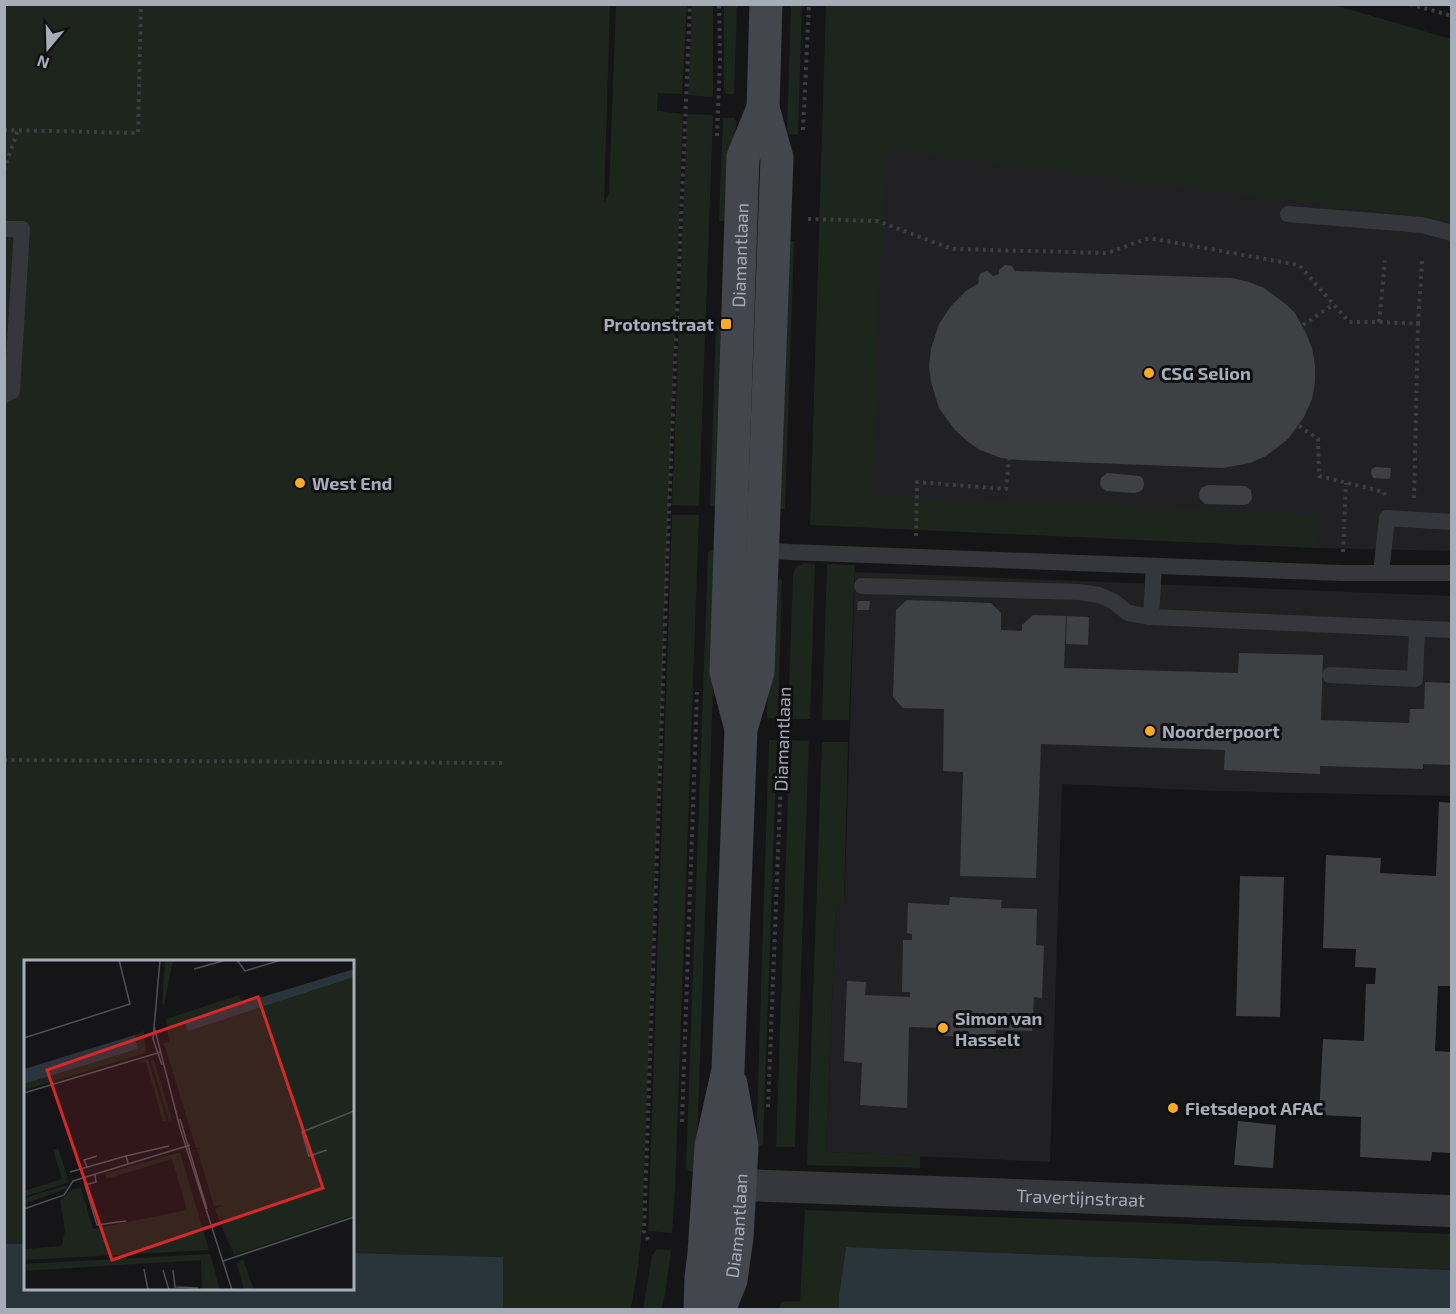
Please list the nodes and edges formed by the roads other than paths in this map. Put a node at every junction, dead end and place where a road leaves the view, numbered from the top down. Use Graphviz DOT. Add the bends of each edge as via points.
graph roads {
  1 [pos="766,4"];
  2 [pos="763,108"];
  3 [pos="1288,214"];
  4 [pos="4,229"];
  5 [pos="1452,233"];
  6 [pos="4,395"];
  7 [pos="1452,522"];
  8 [pos="730,546"];
  9 [pos="763,551"];
  10 [pos="1154,566"];
  11 [pos="1381,573"];
  12 [pos="1452,573"];
  13 [pos="862,586"];
  14 [pos="1151,617"];
  15 [pos="1417,629"];
  16 [pos="1452,630"];
  17 [pos="1330,675"];
  18 [pos="741,729"];
  19 [pos="724,1184"];
  20 [pos="1452,1211"];
  21 [pos="700,1310"];
  22 [pos="719,1310"];
  1 -- 2 [label="street, Diamantlaan"];
  2 -- 8 [label="street, Diamantlaan" via="743,157"];
  2 -- 9 [label="street, Diamantlaan" via="777,158"];
  3 -- 5 [label="lane" via="1422,225"];
  4 -- 6 [label="lane" via="22,229 12,391"];
  7 -- 11 [label="lane" via="1387,518"];
  8 -- 9 [label="lane"];
  8 -- 18 [label="street, Diamantlaan" via="726,672"];
  9 -- 10 [label="lane"];
  9 -- 18 [label="street, Diamantlaan" via="758,672"];
  10 -- 11 [label="lane"];
  10 -- 14 [label="lane"];
  11 -- 12 [label="lane"];
  13 -- 14 [label="lane" via="1079,592 1113,601 1128,613"];
  14 -- 15 [label="lane"];
  15 -- 16 [label="lane"];
  15 -- 17 [label="lane" via="1415,679"];
  18 -- 19 [label="street, Diamantlaan" via="728,1070 742,1146"];
  19 -- 20 [label="street, Travertijnstraat"];
  19 -- 21 [label="street, Diamantlaan" via="700,1278"];
  19 -- 22 [label="street, Diamantlaan" via="737,1237 731,1280"];
}
